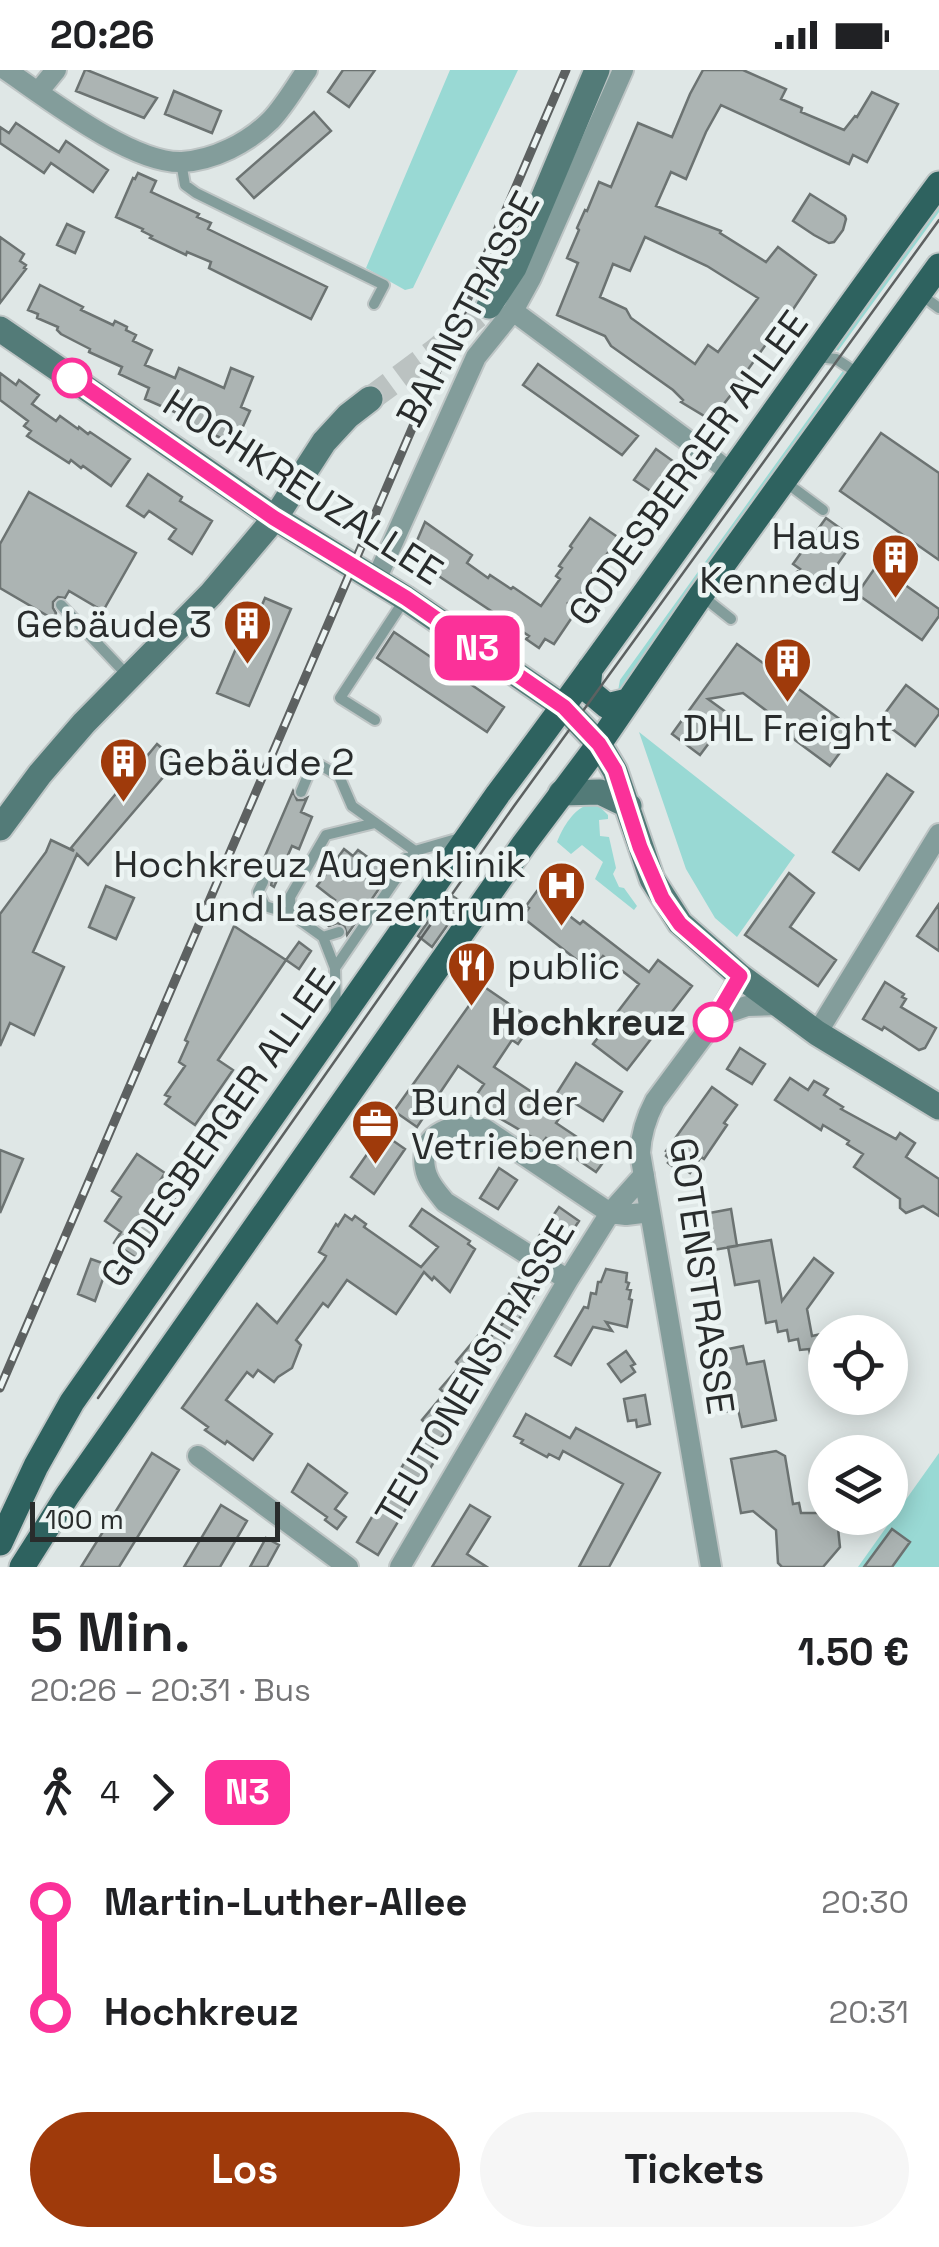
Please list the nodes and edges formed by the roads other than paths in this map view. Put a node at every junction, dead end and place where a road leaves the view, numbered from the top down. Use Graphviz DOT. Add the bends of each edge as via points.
graph roads {
  1 [pos="6,70"];
  2 [pos="56,70"];
  3 [pos="307,70"];
  4 [pos="597,70"];
  5 [pos="622,70"];
  6 [pos="38,92"];
  7 [pos="181,162"];
  8 [pos="939,184"];
  9 [pos="939,266"];
  10 [pos="929,301"];
  11 [pos="374,304"];
  12 [pos="501,308"];
  13 [pos="0,329"];
  14 [pos="813,357"];
  15 [pos="860,374"];
  16 [pos="370,398"];
  17 [pos="730,472"];
  18 [pos="783,481"];
  19 [pos="822,510"];
  20 [pos="274,518"];
  21 [pos="376,580"];
  22 [pos="701,595"];
  23 [pos="406,598"];
  24 [pos="61,605"];
  25 [pos="731,618"];
  26 [pos="590,669"];
  27 [pos="130,677"];
  28 [pos="628,701"];
  29 [pos="564,707"];
  30 [pos="375,720"];
  31 [pos="599,744"];
  32 [pos="301,792"];
  33 [pos="561,793"];
  34 [pos="628,806"];
  35 [pos="375,823"];
  36 [pos="0,828"];
  37 [pos="470,834"];
  38 [pos="939,834"];
  39 [pos="415,851"];
  40 [pos="263,882"];
  41 [pos="291,914"];
  42 [pos="332,928"];
  43 [pos="323,937"];
  44 [pos="336,968"];
  45 [pos="740,976"];
  46 [pos="779,1005"];
  47 [pos="718,1016"];
  48 [pos="336,1025"];
  49 [pos="818,1033"];
  50 [pos="939,1107"];
  51 [pos="644,1175"];
  52 [pos="650,1212"];
  53 [pos="610,1213"];
  54 [pos="568,1280"];
  55 [pos="198,1456"];
  56 [pos="0,1543"];
  57 [pos="22,1567"];
  58 [pos="348,1567"];
  59 [pos="400,1567"];
  60 [pos="711,1567"];
  1 -- 6 [label="street"];
  2 -- 6 [label="street"];
  3 -- 7 [label="street" via="279,110 240,145"];
  4 -- 12 [label="street"];
  5 -- 12 [label="street, BAHNSTRASSE" via="531,278"];
  6 -- 7 [label="street" via="119,142"];
  7 -- 11 [label="lane" via="186,185 196,193 384,285"];
  8 -- 14 [label="main road, GODESBERGER ALLEE"];
  9 -- 10 [label="main road"];
  10 -- 15 [label="main road"];
  12 -- 17 [label="street"];
  12 -- 21 [label="street, BAHNSTRASSE"];
  13 -- 20 [label="street, HOCHKREUZALLEE"];
  14 -- 15 [label="lane" via="844,362"];
  14 -- 17 [label="main road, GODESBERGER ALLEE"];
  15 -- 18 [label="main road"];
  16 -- 20 [label="street" via="324,442"];
  17 -- 26 [label="main road, GODESBERGER ALLEE"];
  18 -- 19 [label="lane"];
  18 -- 22 [label="main road"];
  20 -- 21 [label="street, HOCHKREUZALLEE"];
  20 -- 27 [label="street"];
  21 -- 23 [label="street, HOCHKREUZALLEE"];
  22 -- 25 [label="lane"];
  22 -- 28 [label="main road"];
  23 -- 29 [label="street, HOCHKREUZALLEE"];
  23 -- 30 [label="lane" via="340,698"];
  24 -- 27 [label="lane"];
  26 -- 28 [label="main road" via="588,690 606,706"];
  26 -- 29 [label="main road, GODESBERGER ALLEE"];
  27 -- 36 [label="street"];
  28 -- 31 [label="main road"];
  29 -- 31 [label="street, HOCHKREUZALLEE"];
  29 -- 37 [label="main road, GODESBERGER ALLEE"];
  31 -- 33 [label="main road"];
  31 -- 34 [label="street, HOCHKREUZALLEE"];
  32 -- 35 [label="lane" via="311,768 320,765 339,776 352,806"];
  33 -- 34 [label="street" via="600,792"];
  33 -- 57 [label="main road"];
  34 -- 45 [label="street, HOCHKREUZALLEE" via="662,898 680,924"];
  35 -- 39 [label="lane"];
  35 -- 41 [label="lane" via="326,835 290,898"];
  37 -- 39 [label="lane"];
  37 -- 48 [label="main road, GODESBERGER ALLEE"];
  38 -- 49 [label="street"];
  39 -- 44 [label="lane"];
  40 -- 41 [label="lane" via="258,892 265,906"];
  41 -- 43 [label="lane"];
  42 -- 43 [label="lane"];
  43 -- 44 [label="lane"];
  44 -- 48 [label="lane"];
  45 -- 46 [label="street, HOCHKREUZALLEE"];
  45 -- 47 [label="street, GOTENSTRASSE"];
  46 -- 47 [label="street"];
  46 -- 49 [label="street, HOCHKREUZALLEE"];
  47 -- 51 [label="street, GOTENSTRASSE" via="649,1113 641,1140"];
  48 -- 56 [label="main road, GODESBERGER ALLEE" via="72,1402"];
  49 -- 50 [label="street, HOCHKREUZALLEE"];
  51 -- 52 [label="street, GOTENSTRASSE"];
  51 -- 53 [label="street, TEUTONENSTRASSE"];
  52 -- 53 [label="street, TEUTONENSTRASSE"];
  52 -- 60 [label="street, GOTENSTRASSE"];
  53 -- 54 [label="street, TEUTONENSTRASSE"];
  53 -- 54 [label="street" via="485,1129 451,1126 435,1136 424,1167 445,1202"];
  54 -- 59 [label="street, TEUTONENSTRASSE"];
  55 -- 58 [label="street"];
}
